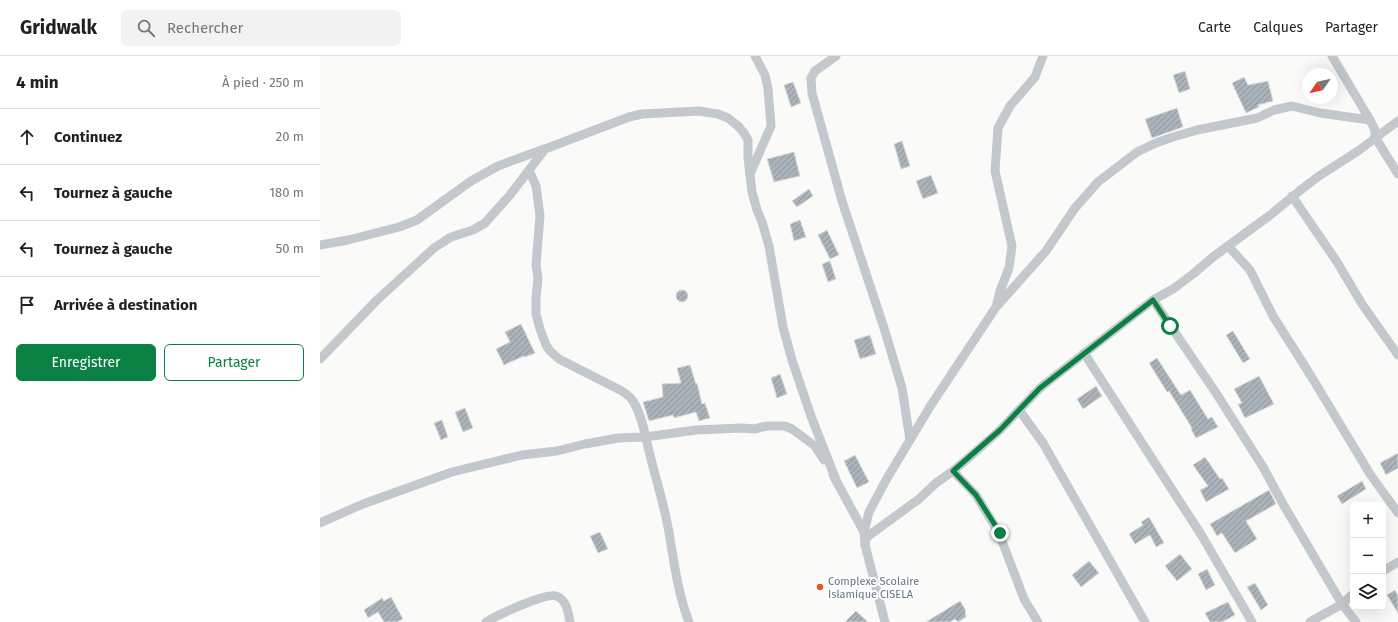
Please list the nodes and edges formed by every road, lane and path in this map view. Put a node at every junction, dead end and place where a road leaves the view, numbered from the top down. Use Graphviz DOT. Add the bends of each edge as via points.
graph roads {
  1 [pos="754,56"];
  2 [pos="836,56"];
  3 [pos="1043,56"];
  4 [pos="1332,56"];
  5 [pos="1370,120"];
  6 [pos="1398,120"];
  7 [pos="1375,137"];
  8 [pos="545,149"];
  9 [pos="529,170"];
  10 [pos="750,174"];
  11 [pos="1398,174"];
  12 [pos="1292,196"];
  13 [pos="320,245"];
  14 [pos="1228,246"];
  15 [pos="1153,300"];
  16 [pos="996,308"];
  17 [pos="1084,353"];
  18 [pos="1398,355"];
  19 [pos="320,359"];
  20 [pos="1019,410"];
  21 [pos="645,437"];
  22 [pos="910,440"];
  23 [pos="953,471"];
  24 [pos="836,480"];
  25 [pos="1398,513"];
  26 [pos="320,523"];
  27 [pos="864,532"];
  28 [pos="865,545"];
  29 [pos="1398,562"];
  30 [pos="1386,568"];
  31 [pos="1350,597"];
  32 [pos="1342,604"];
  33 [pos="486,622"];
  34 [pos="570,622"];
  35 [pos="689,622"];
  36 [pos="885,622"];
  37 [pos="1038,622"];
  38 [pos="1145,622"];
  39 [pos="1252,622"];
  40 [pos="1310,622"];
  41 [pos="1356,622"];
  1 -- 10 [label="street" via="765,75 771,126"];
  2 -- 22 [label="street" via="815,71 810,78 812,93 842,201 902,388"];
  3 -- 16 [label="street" via="1035,77 1010,106 998,128 995,171 1012,246 1009,268"];
  4 -- 5 [label="street"];
  5 -- 7 [label="street"];
  5 -- 16 [label="street" via="1292,106 1274,110 1257,118 1173,137 1137,152 1098,182 1075,208 1046,251"];
  6 -- 7 [label="street"];
  7 -- 11 [label="street"];
  7 -- 12 [label="street"];
  8 -- 9 [label="street"];
  8 -- 10 [label="street" via="629,117 699,111 728,118 744,133 748,140"];
  8 -- 13 [label="street" via="498,166 471,181 417,220 399,227"];
  9 -- 19 [label="street" via="485,223 451,237 434,248 377,300"];
  9 -- 21 [label="street" via="536,186 540,216 536,314 546,346 559,359 628,396 637,409"];
  10 -- 24 [label="street" via="752,192 769,246 783,327 792,360"];
  12 -- 14 [label="street"];
  12 -- 18 [label="street"];
  14 -- 15 [label="street" via="1173,289"];
  14 -- 25 [label="street" via="1250,270 1273,316 1370,474"];
  15 -- 17 [label="street"];
  15 -- 32 [label="street" via="1260,461"];
  16 -- 22 [label="street"];
  17 -- 20 [label="street" via="1040,388"];
  17 -- 39 [label="street" via="1202,536"];
  20 -- 23 [label="street"];
  20 -- 38 [label="street" via="1043,443"];
  21 -- 24 [label="street" via="696,430 785,426 815,446"];
  21 -- 26 [label="street" via="618,438 557,451 522,454 452,472 363,504"];
  21 -- 35 [label="street" via="665,514 682,605"];
  22 -- 27 [label="street" via="869,512"];
  23 -- 28 [label="street" via="866,538"];
  23 -- 37 [label="street" via="976,495 1000,533 1024,599"];
  24 -- 27 [label="street"];
  27 -- 28 [label="street"];
  28 -- 36 [label="street"];
  29 -- 30 [label="street"];
  31 -- 32 [label="street"];
  32 -- 40 [label="street"];
  32 -- 41 [label="street"];
  33 -- 34 [label="street" via="499,614 554,595 567,606"];
}
